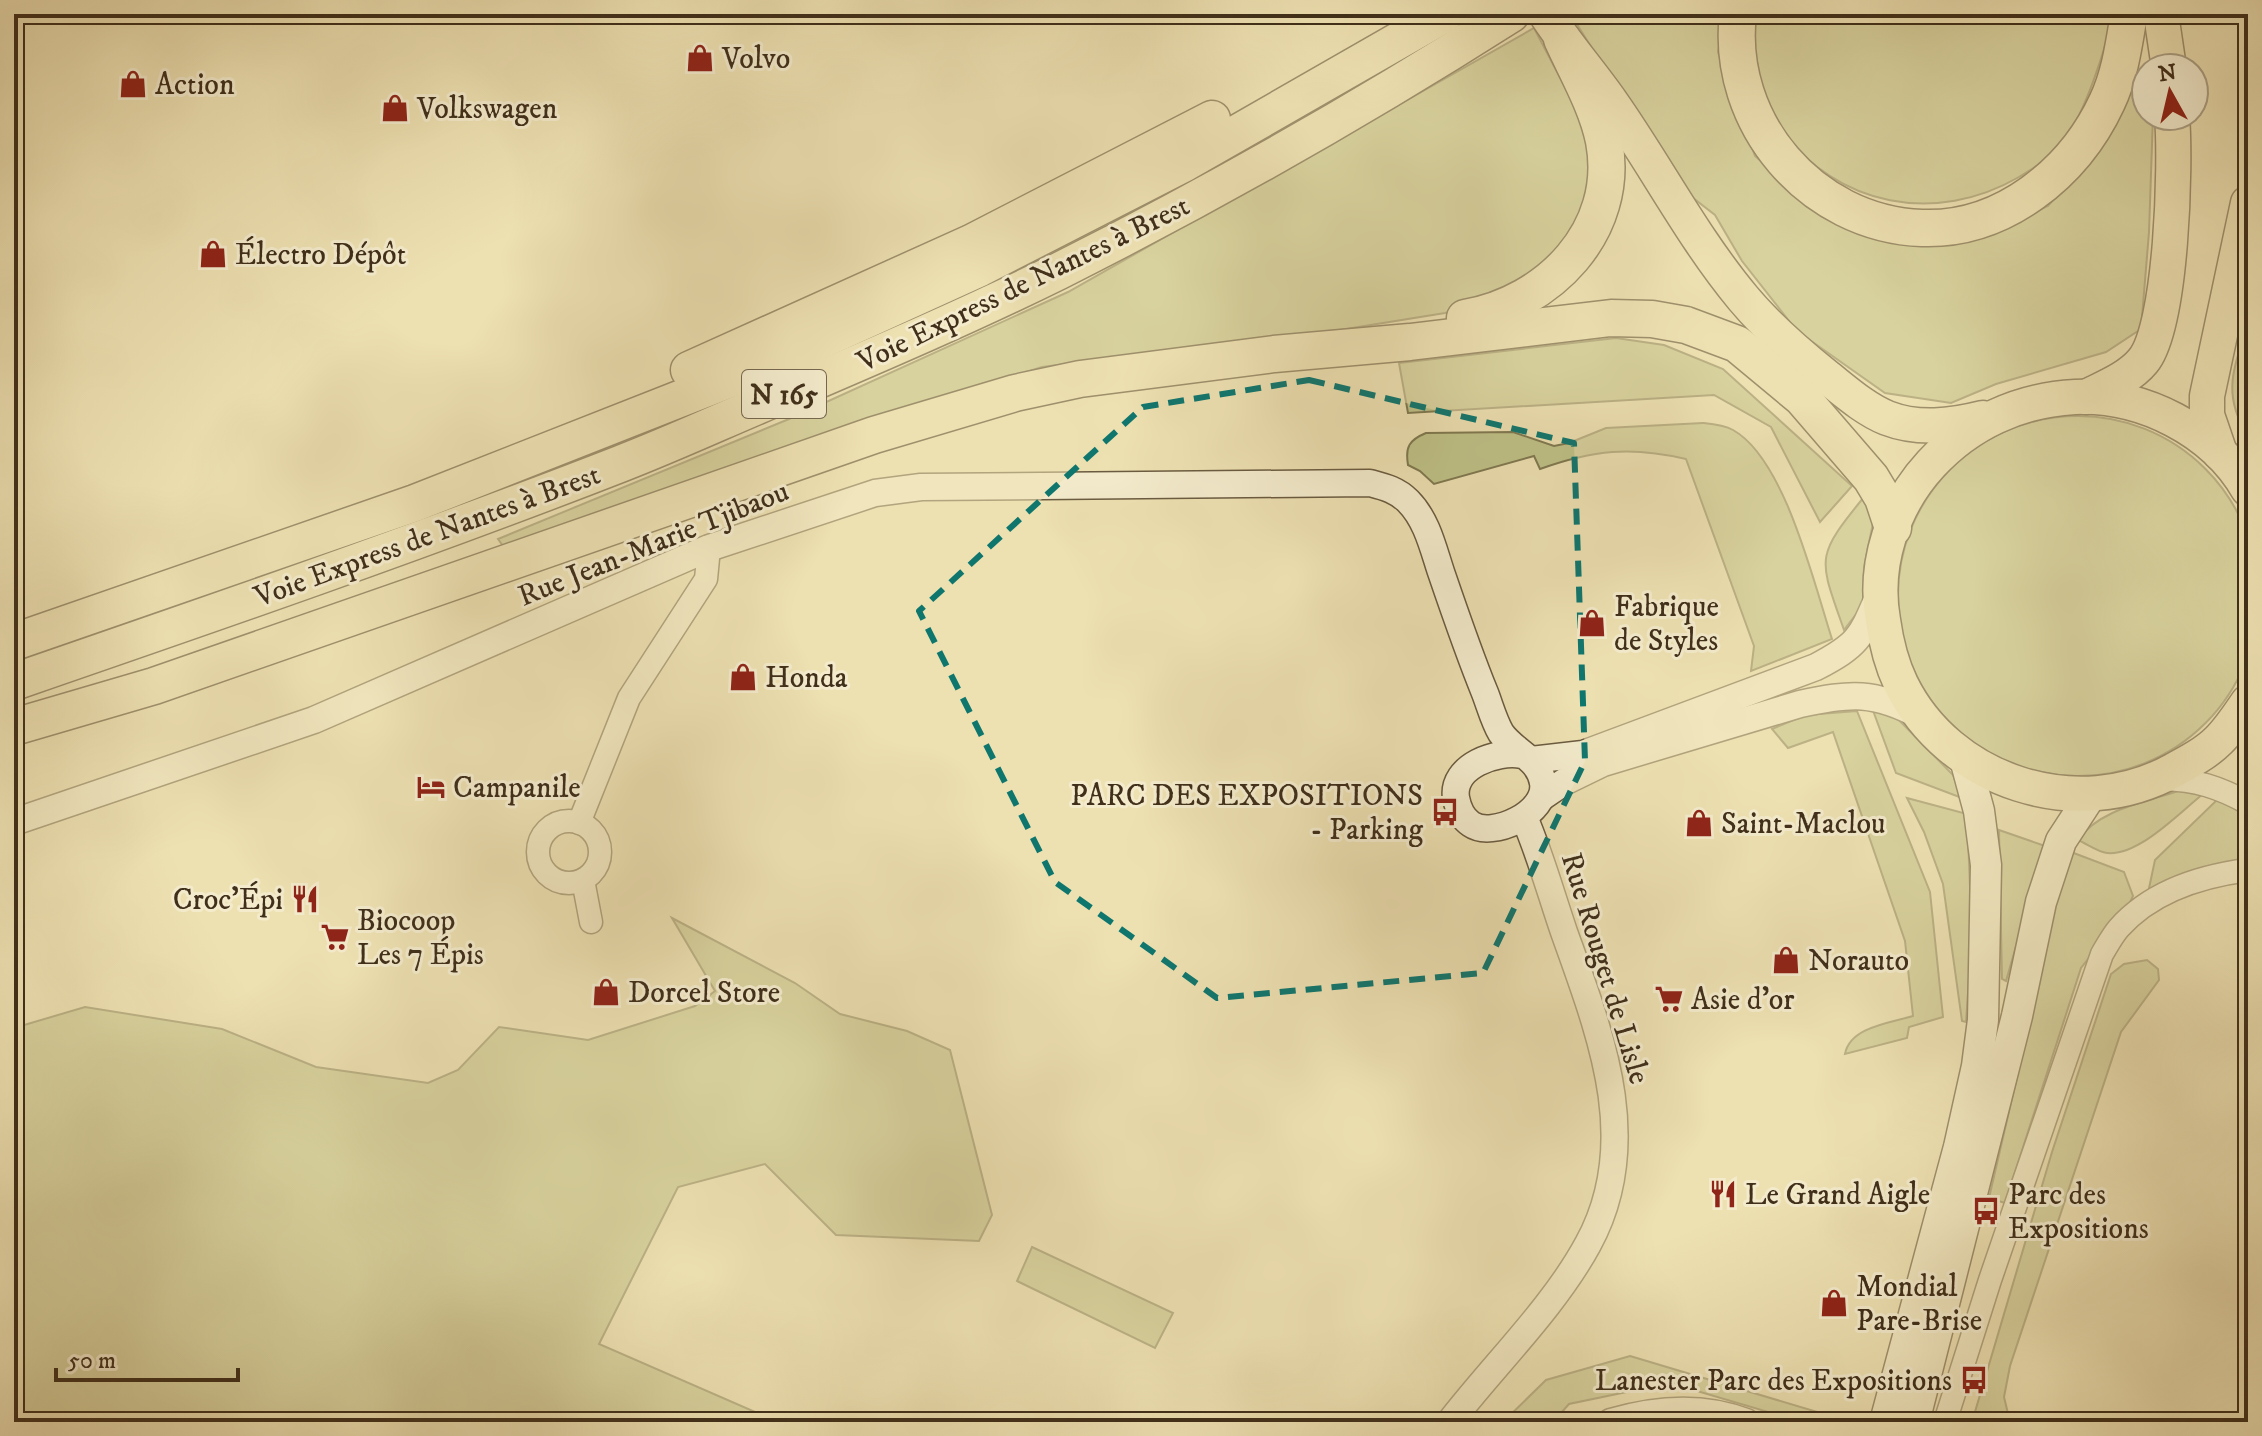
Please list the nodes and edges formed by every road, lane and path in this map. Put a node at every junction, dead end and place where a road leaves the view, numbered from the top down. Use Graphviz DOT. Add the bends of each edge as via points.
graph roads {
  1 [pos="1398,14"];
  2 [pos="1445,14"];
  3 [pos="1511,14"];
  4 [pos="1738,14"];
  5 [pos="2129,14"];
  6 [pos="2161,14"];
  7 [pos="1554,27"];
  8 [pos="2167,52"];
  9 [pos="2172,132"];
  10 [pos="2248,203"];
  11 [pos="1274,354"];
  12 [pos="2086,397"];
  13 [pos="1997,415"];
  14 [pos="2220,453"];
  15 [pos="2248,489"];
  16 [pos="415,503"];
  17 [pos="1893,528"];
  18 [pos="709,548"];
  19 [pos="1880,593"];
  20 [pos="14,642"];
  21 [pos="1472,661"];
  22 [pos="14,682"];
  23 [pos="2248,702"];
  24 [pos="1921,716"];
  25 [pos="14,727"];
  26 [pos="1527,757"];
  27 [pos="1965,759"];
  28 [pos="1477,763"];
  29 [pos="2158,779"];
  30 [pos="2091,795"];
  31 [pos="1542,797"];
  32 [pos="2248,803"];
  33 [pos="1524,817"];
  34 [pos="14,822"];
  35 [pos="579,823"];
  36 [pos="2248,870"];
  37 [pos="583,880"];
  38 [pos="591,922"];
  39 [pos="1450,1422"];
  40 [pos="1611,1422"];
  41 [pos="1746,1422"];
  42 [pos="1885,1422"];
  43 [pos="1914,1422"];
  44 [pos="1945,1422"];
  1 -- 16 [label="highway, N 165" via="1176,139 971,243 465,464"];
  2 -- 16 [label="highway, Voie Express de Nantes à Brest / N 165" via="1185,163 980,268 771,363"];
  3 -- 22 [label="highway, Voie Express de Nantes à Brest / N 165" via="1164,217 889,350 470,521"];
  4 -- 5 [label="highway" via="1741,83 1755,119 1790,170 1853,212 1921,228 1988,217 2024,200 2057,174 2087,139 2108,101"];
  6 -- 8 [label="main road"];
  7 -- 11 [label="highway" via="1596,112 1604,142 1603,198 1593,230 1577,255 1552,279 1481,315"];
  7 -- 13 [label="main road" via="1742,297 1795,352 1886,417 1930,426"];
  9 -- 12 [label="main road" via="2172,207 2155,342 2130,373"];
  10 -- 14 [label="main road" via="2207,396 2207,415"];
  11 -- 17 [label="highway" via="1611,318 1686,325 1737,344 1802,398 1871,478"];
  11 -- 25 [label="highway" via="1080,379 941,413 154,686"];
  12 -- 13 [label="main road" via="2025,404"];
  12 -- 14 [label="main road" via="2145,407 2197,434"];
  13 -- 17 [label="main road" via="1969,430 1923,473"];
  14 -- 15 [label="main road"];
  16 -- 20 [label="highway, Voie Express de Nantes à Brest / N 165"];
  17 -- 19 [label="main road"];
  18 -- 21 [label="street, Rue Jean-Marie Tjibaou" via="875,493 921,487 1370,483 1396,491 1426,525"];
  18 -- 34 [label="street, Rue Jean-Marie Tjibaou" via="314,720"];
  18 -- 35 [label="street" via="706,579 629,698"];
  19 -- 24 [label="main road" via="1887,648"];
  19 -- 26 [label="street" via="1861,634 1845,651 1816,667 1583,754"];
  21 -- 26 [label="street, Rue Jean-Marie Tjibaou" via="1501,733"];
  21 -- 28 [label="street, Rue Jean-Marie Tjibaou" via="1484,737"];
  23 -- 29 [label="main road" via="2218,742"];
  24 -- 27 [label="main road"];
  24 -- 31 [label="street" via="1894,702 1862,695 1831,697 1603,763"];
  26 -- 28 [label="street" via="1510,752"];
  26 -- 31 [label="street" via="1539,769"];
  27 -- 30 [label="main road" via="2004,780 2047,792"];
  27 -- 42 [label="main road" via="1986,865 1983,1020 1937,1232"];
  28 -- 33 [label="street" via="1459,779 1455,792 1458,810 1471,825 1484,828"];
  29 -- 30 [label="main road"];
  29 -- 32 [label="street" via="2192,780"];
  30 -- 43 [label="main road" via="2061,841 2041,902"];
  31 -- 33 [label="street"];
  33 -- 39 [label="street, Rue Rouget de Lisle" via="1603,1049 1616,1117 1616,1150 1605,1206 1590,1242"];
  35 -- 37 [label="street" via="596,835 600,845 598,866"];
  35 -- 37 [label="street" via="550,828 538,854 553,879 573,884"];
  36 -- 44 [label="street" via="2189,883 2145,904 2119,928 2102,954"];
  37 -- 38 [label="street"];
  40 -- 41 [label="street" via="1668,1409"];
}
